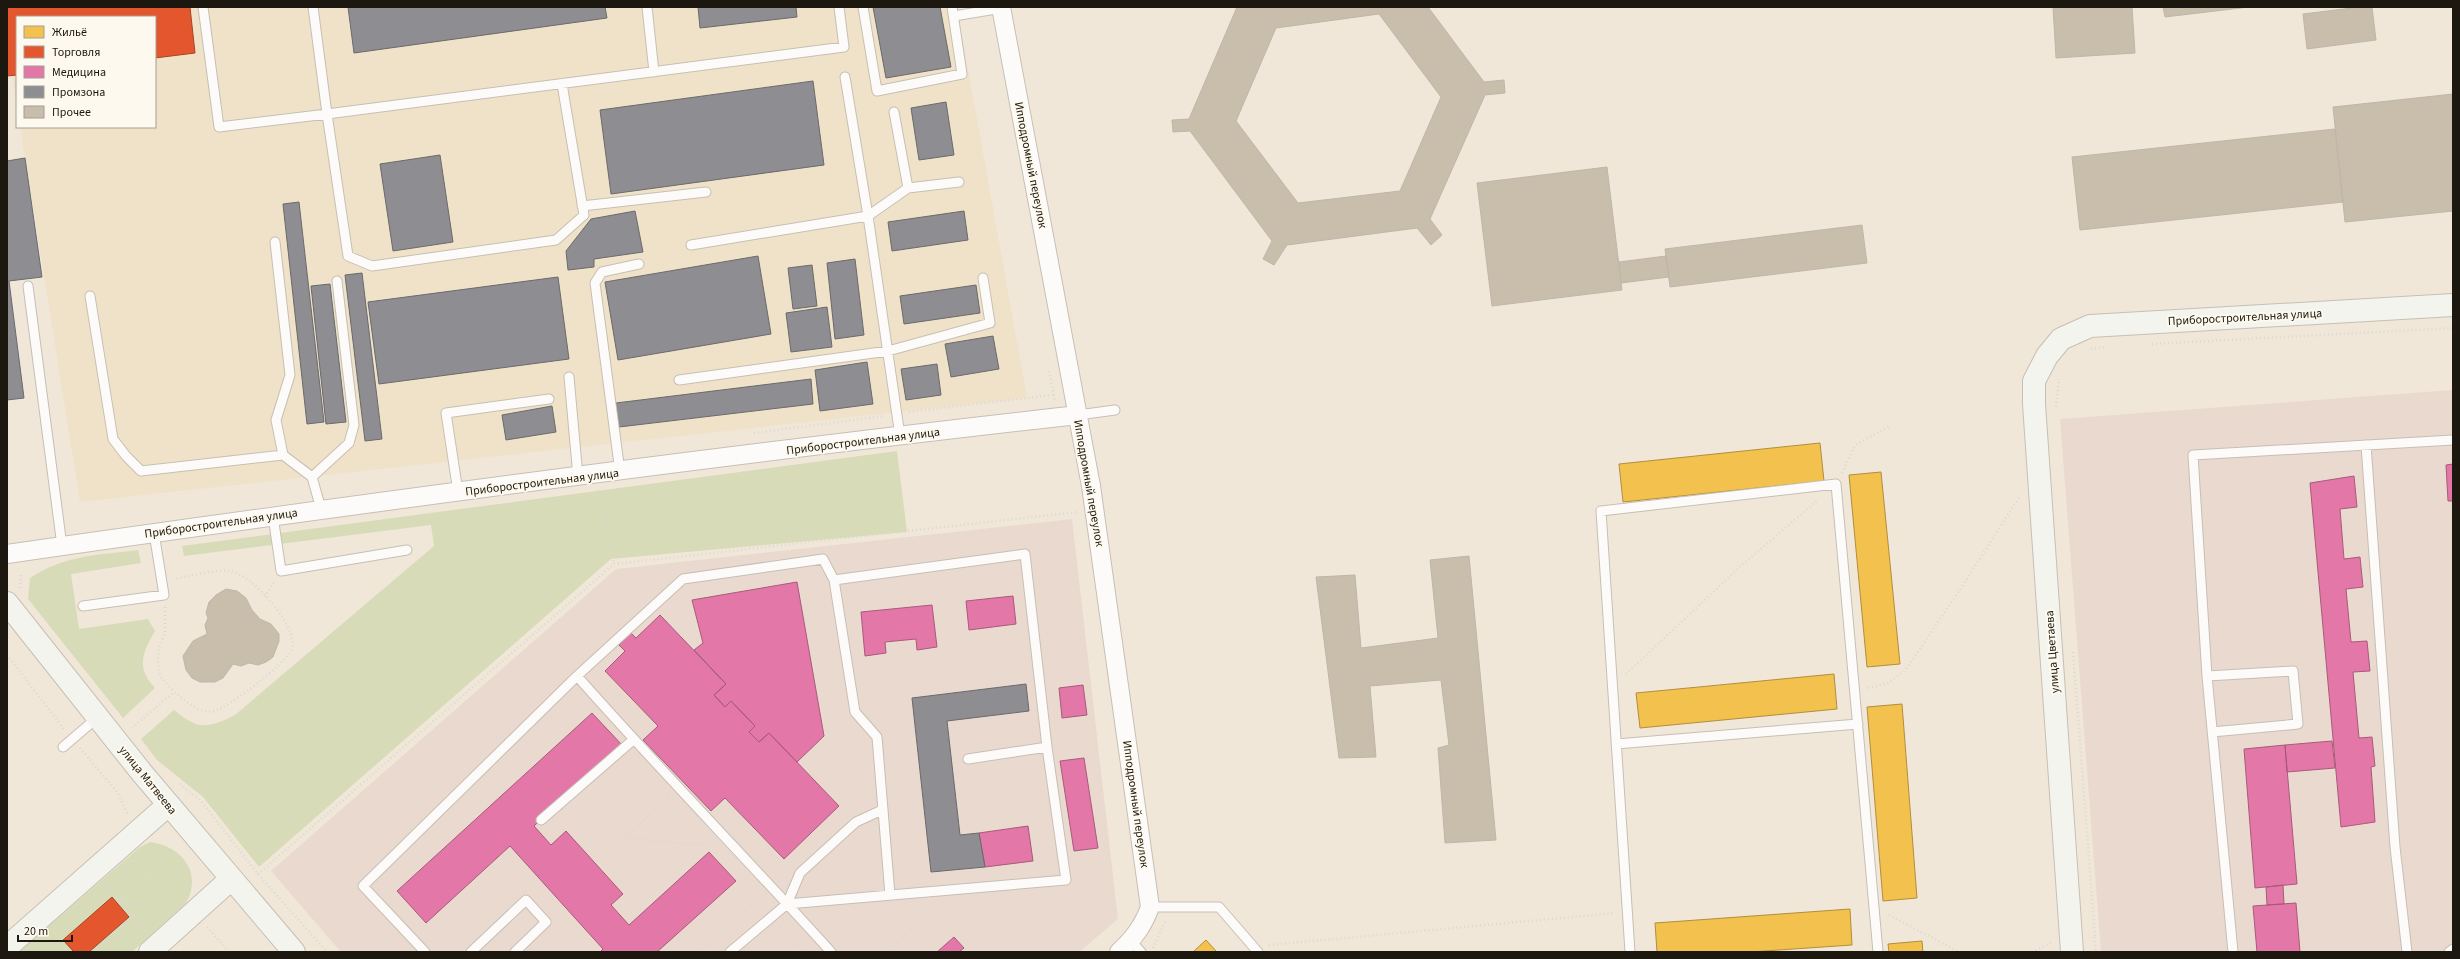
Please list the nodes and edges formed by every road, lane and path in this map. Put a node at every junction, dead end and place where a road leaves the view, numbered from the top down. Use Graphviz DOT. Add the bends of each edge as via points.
graph roads {
  1 [pos="203,7"];
  2 [pos="313,7"];
  3 [pos="647,7"];
  4 [pos="839,7"];
  5 [pos="863,7"];
  6 [pos="1001,8"];
  7 [pos="953,11"];
  8 [pos="654,72"];
  9 [pos="845,77"];
  10 [pos="562,84"];
  11 [pos="894,112"];
  12 [pos="326,114"];
  13 [pos="959,182"];
  14 [pos="908,188"];
  15 [pos="706,192"];
  16 [pos="582,206"];
  17 [pos="868,216"];
  18 [pos="275,242"];
  19 [pos="691,245"];
  20 [pos="639,264"];
  21 [pos="983,278"];
  22 [pos="337,282"];
  23 [pos="28,286"];
  24 [pos="90,296"];
  25 [pos="2453,305"];
  26 [pos="2453,328"];
  27 [pos="2144,345"];
  28 [pos="2112,346"];
  29 [pos="2087,349"];
  30 [pos="888,352"];
  31 [pos="2047,356"];
  32 [pos="2060,375"];
  33 [pos="569,377"];
  34 [pos="679,380"];
  35 [pos="549,399"];
  36 [pos="1115,410"];
  37 [pos="2056,411"];
  38 [pos="1078,415"];
  39 [pos="1890,426"];
  40 [pos="900,436"];
  41 [pos="2453,440"];
  42 [pos="2366,445"];
  43 [pos="283,455"];
  44 [pos="620,472"];
  45 [pos="587,476"];
  46 [pos="312,477"];
  47 [pos="1836,484"];
  48 [pos="458,492"];
  49 [pos="2021,494"];
  50 [pos="321,509"];
  51 [pos="272,516"];
  52 [pos="154,533"];
  53 [pos="62,546"];
  54 [pos="407,550"];
  55 [pos="7,554"];
  56 [pos="614,564"];
  57 [pos="281,572"];
  58 [pos="834,580"];
  59 [pos="162,582"];
  60 [pos="164,595"];
  61 [pos="265,597"];
  62 [pos="7,603"];
  63 [pos="83,606"];
  64 [pos="2072,645"];
  65 [pos="7,655"];
  66 [pos="577,676"];
  67 [pos="2207,676"];
  68 [pos="1612,687"];
  69 [pos="1854,690"];
  70 [pos="174,692"];
  71 [pos="98,717"];
  72 [pos="1858,724"];
  73 [pos="129,731"];
  74 [pos="2212,732"];
  75 [pos="73,739"];
  76 [pos="633,740"];
  77 [pos="1616,744"];
  78 [pos="63,747"];
  79 [pos="1047,747"];
  80 [pos="968,759"];
  81 [pos="678,789"];
  82 [pos="168,805"];
  83 [pos="882,810"];
  84 [pos="122,818"];
  85 [pos="541,820"];
  86 [pos="735,848"];
  87 [pos="128,855"];
  88 [pos="127,862"];
  89 [pos="92,872"];
  90 [pos="258,874"];
  91 [pos="231,879"];
  92 [pos="773,887"];
  93 [pos="940,892"];
  94 [pos="890,895"];
  95 [pos="121,903"];
  96 [pos="788,904"];
  97 [pos="1150,907"];
  98 [pos="1170,907"];
  99 [pos="1874,907"];
  100 [pos="1627,912"];
  101 [pos="771,917"];
  102 [pos="134,918"];
  103 [pos="206,926"];
  104 [pos="2095,936"];
  105 [pos="7,947"];
  106 [pos="1130,948"];
  107 [pos="2453,948"];
  108 [pos="1255,949"];
  109 [pos="157,950"];
  110 [pos="94,952"];
  111 [pos="230,952"];
  112 [pos="294,952"];
  113 [pos="327,952"];
  114 [pos="425,952"];
  115 [pos="471,952"];
  116 [pos="515,952"];
  117 [pos="700,952"];
  118 [pos="730,952"];
  119 [pos="804,952"];
  120 [pos="831,952"];
  121 [pos="889,952"];
  122 [pos="1151,952"];
  123 [pos="1630,952"];
  124 [pos="1878,952"];
  125 [pos="1958,952"];
  126 [pos="2072,952"];
  127 [pos="2234,952"];
  128 [pos="2407,952"];
  129 [pos="2450,952"];
  1 -- 12 [label="lane" via="219,127"];
  2 -- 12 [label="lane"];
  3 -- 8 [label="lane"];
  4 -- 8 [label="lane" via="844,47"];
  5 -- 7 [label="lane" via="877,91 962,74"];
  6 -- 7 [label="lane"];
  6 -- 38 [label="street, Ипподромный переулок"];
  8 -- 10 [label="lane"];
  9 -- 17 [label="lane"];
  10 -- 12 [label="lane"];
  10 -- 16 [label="lane"];
  11 -- 14 [label="lane"];
  12 -- 16 [label="lane" via="348,256 372,266 556,240 584,215"];
  13 -- 14 [label="lane"];
  14 -- 17 [label="lane"];
  15 -- 16 [label="lane"];
  17 -- 19 [label="lane"];
  17 -- 30 [label="lane"];
  18 -- 43 [label="lane" via="290,375 276,420"];
  20 -- 44 [label="lane" via="602,272 595,283"];
  21 -- 30 [label="lane" via="990,323"];
  22 -- 46 [label="lane" via="354,425 349,443"];
  23 -- 53 [label="lane"];
  24 -- 43 [label="lane" via="113,439 141,471"];
  25 -- 31 [label="main road, Приборостроительная улица" via="2090,326 2061,339"];
  26 -- 27 [label="path"];
  28 -- 29 [label="path"];
  30 -- 34 [label="lane"];
  30 -- 40 [label="lane"];
  31 -- 126 [label="main road, улица Цветаева" via="2034,381 2034,404"];
  32 -- 37 [label="path"];
  33 -- 45 [label="lane"];
  35 -- 48 [label="lane" via="446,412"];
  36 -- 38 [label="lane"];
  38 -- 40 [label="street, Приборостроительная улица"];
  38 -- 97 [label="street, Ипподромный переулок" via="1096,520"];
  39 -- 47 [label="path" via="1855,445"];
  40 -- 44 [label="street, Приборостроительная улица"];
  41 -- 42 [label="lane"];
  42 -- 67 [label="lane" via="2193,455"];
  42 -- 128 [label="lane" via="2395,847"];
  43 -- 46 [label="lane"];
  44 -- 45 [label="street, Приборостроительная улица"];
  45 -- 48 [label="street, Приборостроительная улица"];
  45 -- 56 [label="path"];
  46 -- 50 [label="lane"];
  47 -- 68 [label="path" via="1742,565"];
  47 -- 68 [label="lane" via="1601,511"];
  47 -- 69 [label="lane"];
  48 -- 50 [label="street, Приборостроительная улица"];
  49 -- 69 [label="path" via="1962,588 1905,671 1886,684"];
  50 -- 51 [label="street, Приборостроительная улица"];
  51 -- 52 [label="street, Приборостроительная улица"];
  51 -- 57 [label="lane"];
  52 -- 53 [label="street, Приборостроительная улица"];
  52 -- 59 [label="lane"];
  53 -- 55 [label="street, Приборостроительная улица"];
  54 -- 57 [label="lane"];
  57 -- 61 [label="path"];
  58 -- 66 [label="lane" via="823,559 683,579"];
  58 -- 79 [label="lane" via="1025,554"];
  58 -- 83 [label="lane" via="855,712 877,737"];
  59 -- 60 [label="lane"];
  59 -- 61 [label="path" via="229,570 245,577"];
  60 -- 63 [label="lane"];
  60 -- 70 [label="path" via="165,634 159,647 158,662 160,676"];
  61 -- 70 [label="path" via="291,631 292,648 283,661 233,701 214,711 198,709"];
  62 -- 71 [label="main road, улица Матвеева"];
  64 -- 104 [label="path"];
  65 -- 75 [label="path"];
  66 -- 76 [label="lane"];
  66 -- 114 [label="lane" via="363,886"];
  67 -- 74 [label="lane"];
  67 -- 74 [label="lane" via="2293,671 2298,724"];
  68 -- 77 [label="lane"];
  69 -- 72 [label="lane"];
  70 -- 73 [label="path"];
  71 -- 75 [label="lane"];
  71 -- 82 [label="main road, улица Матвеева"];
  72 -- 77 [label="lane"];
  72 -- 99 [label="lane"];
  74 -- 127 [label="lane"];
  75 -- 78 [label="lane"];
  75 -- 84 [label="path" via="118,793 127,813"];
  76 -- 81 [label="lane"];
  76 -- 85 [label="lane"];
  77 -- 100 [label="lane"];
  79 -- 80 [label="lane"];
  79 -- 93 [label="lane" via="1066,880"];
  81 -- 86 [label="lane"];
  81 -- 86 [label="path" via="625,838"];
  82 -- 89 [label="main road"];
  82 -- 91 [label="main road, улица Матвеева"];
  83 -- 94 [label="lane"];
  83 -- 96 [label="lane" via="856,822 800,873"];
  86 -- 92 [label="lane"];
  87 -- 95 [label="path" via="174,907"];
  88 -- 95 [label="path"];
  89 -- 95 [label="path"];
  89 -- 105 [label="main road"];
  90 -- 113 [label="path"];
  91 -- 109 [label="main road"];
  91 -- 112 [label="main road, улица Матвеева"];
  92 -- 96 [label="lane"];
  92 -- 117 [label="path"];
  93 -- 94 [label="lane"];
  93 -- 121 [label="path" via="925,916"];
  94 -- 96 [label="lane"];
  95 -- 102 [label="path"];
  96 -- 101 [label="lane"];
  96 -- 120 [label="lane"];
  97 -- 98 [label="lane"];
  97 -- 106 [label="street, Ипподромный переулок" via="1143,926"];
  98 -- 108 [label="lane" via="1219,907"];
  98 -- 122 [label="path" via="1160,937"];
  99 -- 124 [label="lane"];
  99 -- 125 [label="path"];
  100 -- 108 [label="path"];
  100 -- 123 [label="lane"];
  101 -- 118 [label="lane"];
  101 -- 119 [label="path"];
  102 -- 109 [label="path"];
  102 -- 110 [label="path"];
  103 -- 111 [label="path"];
  107 -- 129 [label="lane"];
  115 -- 116 [label="lane" via="526,900 546,922"];
}
